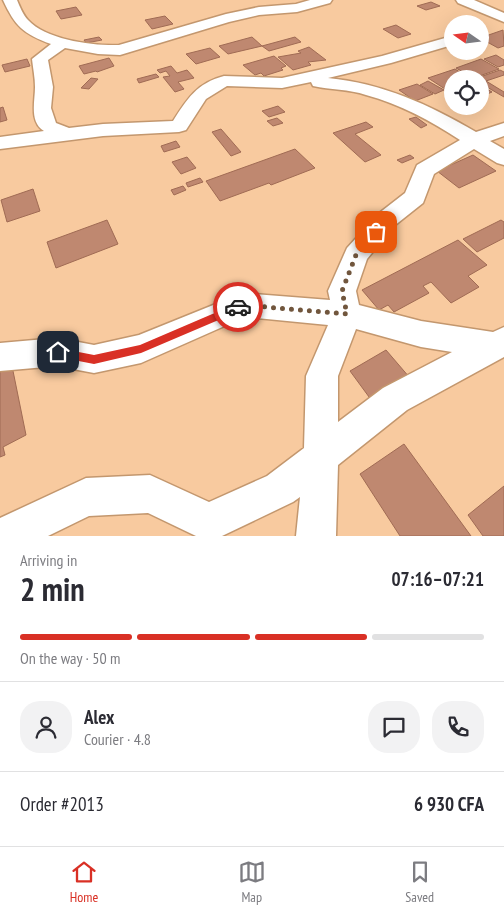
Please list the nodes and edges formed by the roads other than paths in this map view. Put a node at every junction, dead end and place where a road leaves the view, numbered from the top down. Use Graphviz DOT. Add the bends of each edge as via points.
graph roads {
  1 [pos="10,0"];
  2 [pos="239,0"];
  3 [pos="325,0"];
  4 [pos="463,0"];
  5 [pos="259,12"];
  6 [pos="504,19"];
  7 [pos="489,24"];
  8 [pos="63,42"];
  9 [pos="444,42"];
  10 [pos="291,81"];
  11 [pos="504,128"];
  12 [pos="68,135"];
  13 [pos="474,140"];
  14 [pos="0,143"];
  15 [pos="504,158"];
  16 [pos="347,314"];
  17 [pos="500,343"];
  18 [pos="0,357"];
  19 [pos="321,457"];
  20 [pos="6,536"];
  21 [pos="316,536"];
  1 -- 8 [label="street" via="24,25"];
  2 -- 5 [label="street"];
  3 -- 5 [label="street" via="297,8"];
  4 -- 6 [label="street"];
  5 -- 8 [label="street" via="226,18 120,50 96,50"];
  6 -- 7 [label="street"];
  8 -- 12 [label="street" via="40,59 44,88 42,108 48,126"];
  9 -- 10 [label="street"];
  10 -- 12 [label="street" via="224,81 199,95 179,126"];
  10 -- 13 [label="street" via="329,82 382,92"];
  11 -- 13 [label="street"];
  12 -- 14 [label="street"];
  13 -- 15 [label="street"];
  13 -- 16 [label="street" via="425,170 415,197 386,220 356,255 342,291"];
  16 -- 17 [label="street" via="422,334"];
  16 -- 18 [label="street" via="243,305 141,349 94,359 58,352"];
  16 -- 19 [label="street" via="322,376"];
  17 -- 19 [label="street" via="395,399"];
  19 -- 20 [label="street" via="280,489 209,522 150,494 86,497"];
  19 -- 21 [label="street"];
}
